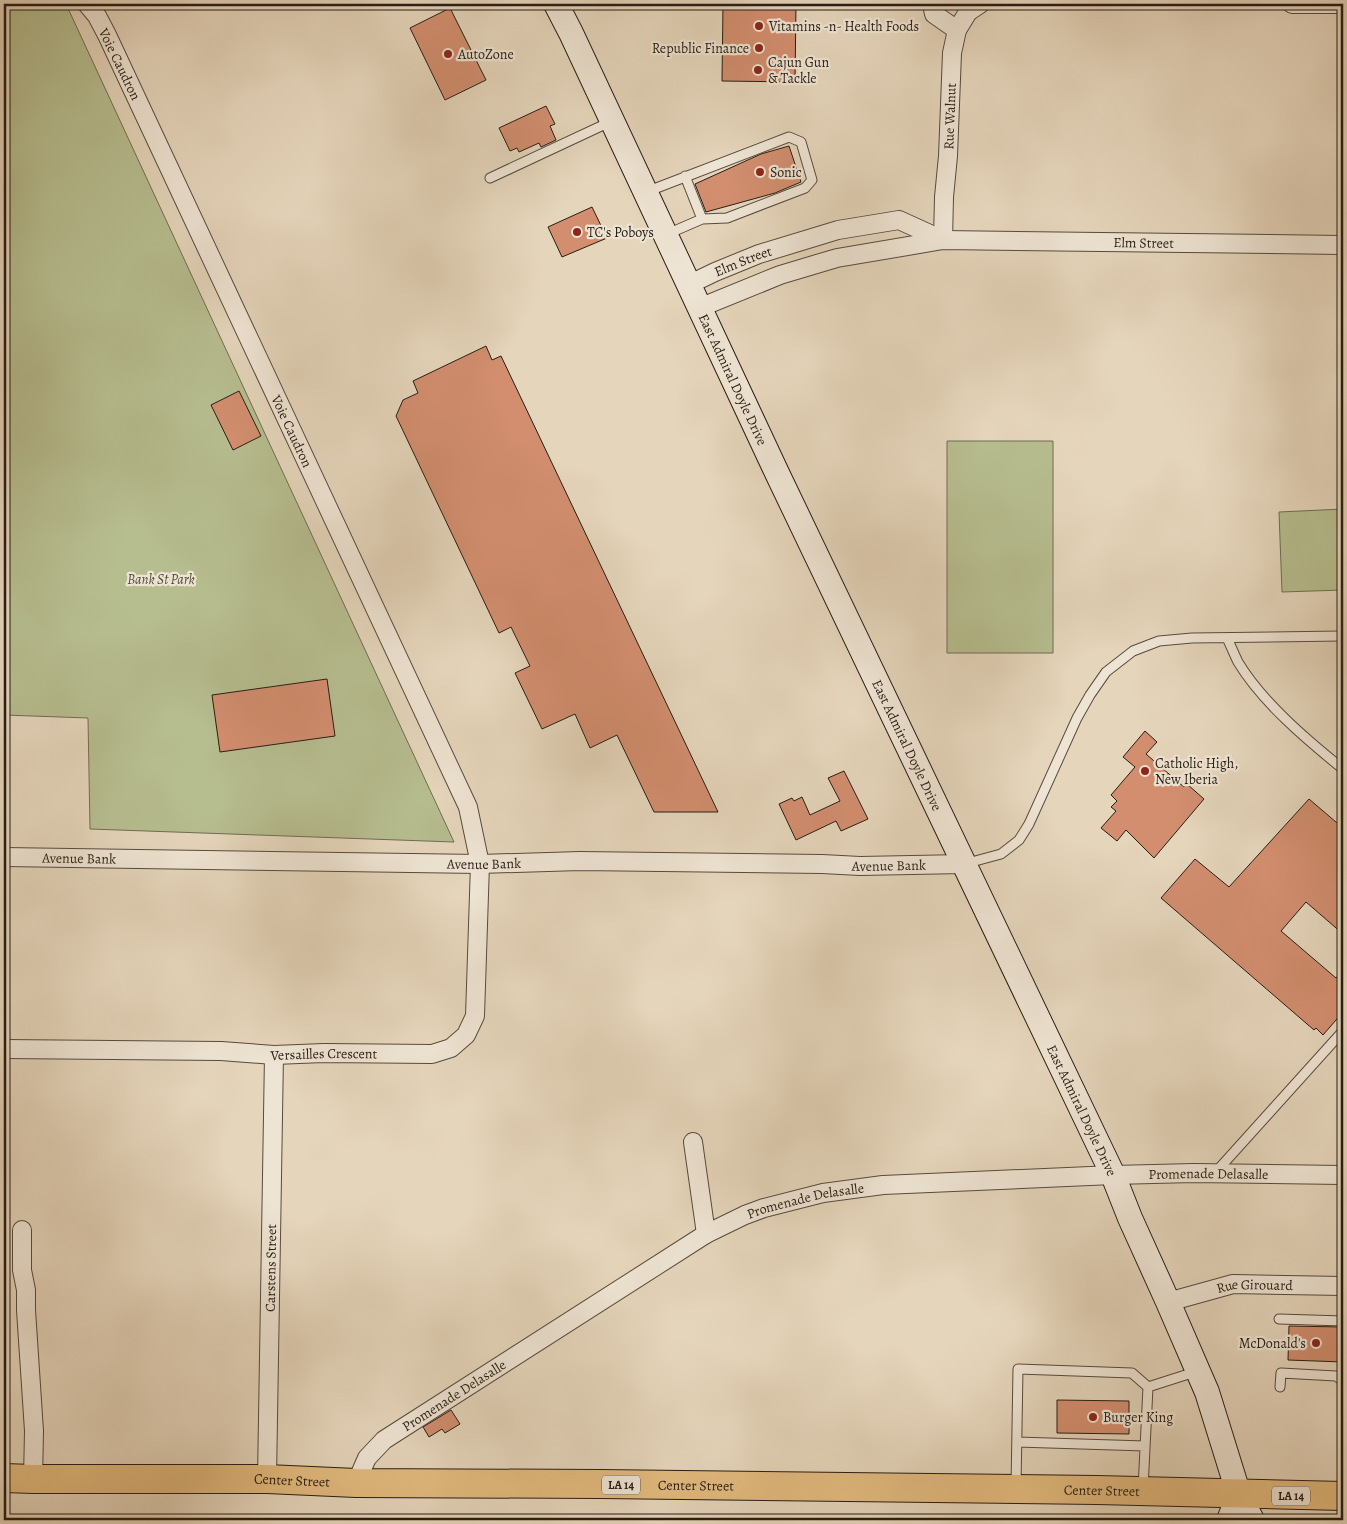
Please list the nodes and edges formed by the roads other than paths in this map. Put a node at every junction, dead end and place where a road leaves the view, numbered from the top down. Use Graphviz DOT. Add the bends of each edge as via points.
graph roads {
  1 [pos="87,4"];
  2 [pos="556,4"];
  3 [pos="932,4"];
  4 [pos="980,4"];
  5 [pos="1292,4"];
  6 [pos="1343,4"];
  7 [pos="957,30"];
  8 [pos="612,121"];
  9 [pos="685,176"];
  10 [pos="490,178"];
  11 [pos="645,192"];
  12 [pos="702,220"];
  13 [pos="665,236"];
  14 [pos="943,240"];
  15 [pos="1343,246"];
  16 [pos="688,285"];
  17 [pos="699,308"];
  18 [pos="1343,636"];
  19 [pos="1227,638"];
  20 [pos="1343,769"];
  21 [pos="4,857"];
  22 [pos="480,864"];
  23 [pos="964,864"];
  24 [pos="1343,1031"];
  25 [pos="4,1048"];
  26 [pos="274,1055"];
  27 [pos="693,1142"];
  28 [pos="1215,1174"];
  29 [pos="1112,1175"];
  30 [pos="1343,1175"];
  31 [pos="22,1230"];
  32 [pos="706,1234"];
  33 [pos="1343,1286"];
  34 [pos="1168,1302"];
  35 [pos="1278,1319"];
  36 [pos="1343,1321"];
  37 [pos="1198,1370"];
  38 [pos="1341,1377"];
  39 [pos="1148,1387"];
  40 [pos="1280,1387"];
  41 [pos="1017,1442"];
  42 [pos="1145,1446"];
  43 [pos="4,1478"];
  44 [pos="33,1479"];
  45 [pos="267,1479"];
  46 [pos="356,1483"];
  47 [pos="1016,1490"];
  48 [pos="1143,1492"];
  49 [pos="1239,1495"];
  50 [pos="1343,1496"];
  51 [pos="1229,1520"];
  52 [pos="1252,1520"];
  1 -- 22 [label="street, Voie Caudron" via="107,35 468,807"];
  2 -- 8 [label="main road, East Admiral Doyle Drive"];
  3 -- 7 [label="street" via="934,14"];
  4 -- 7 [label="street, Rue Walnut" via="968,12"];
  5 -- 6 [label="street"];
  7 -- 14 [label="street, Rue Walnut" via="952,53"];
  8 -- 10 [label="lane"];
  8 -- 11 [label="main road, East Admiral Doyle Drive"];
  9 -- 11 [label="lane"];
  9 -- 12 [label="lane"];
  9 -- 12 [label="lane" via="789,137 801,142 812,180 805,188 727,218"];
  11 -- 13 [label="main road, East Admiral Doyle Drive"];
  12 -- 13 [label="lane"];
  13 -- 16 [label="main road, East Admiral Doyle Drive"];
  14 -- 15 [label="street, Elm Street"];
  14 -- 16 [label="street, Elm Street" via="899,220 838,230 759,254"];
  14 -- 17 [label="street, Elm Street" via="838,258 780,275"];
  16 -- 17 [label="main road, East Admiral Doyle Drive"];
  17 -- 23 [label="main road, East Admiral Doyle Drive"];
  18 -- 19 [label="lane"];
  19 -- 20 [label="lane" via="1239,662 1262,693 1287,720"];
  19 -- 23 [label="lane" via="1160,641 1133,651 1106,672 1077,718 1020,840 1001,854"];
  21 -- 22 [label="street, Avenue Bank"];
  22 -- 23 [label="street, Avenue Bank" via="580,861 860,866"];
  22 -- 26 [label="street, Versailles Crescent" via="475,1016 466,1034 451,1048 432,1054"];
  23 -- 29 [label="main road, East Admiral Doyle Drive"];
  24 -- 28 [label="lane"];
  25 -- 26 [label="street, Versailles Crescent" via="221,1051"];
  26 -- 45 [label="street, Carstens Street"];
  27 -- 32 [label="street"];
  28 -- 29 [label="street, Promenade Delasalle"];
  28 -- 30 [label="street, Promenade Delasalle"];
  29 -- 32 [label="street, Promenade Delasalle" via="883,1185 823,1193 764,1208"];
  29 -- 34 [label="main road, East Admiral Doyle Drive"];
  31 -- 44 [label="street" via="34,1431"];
  32 -- 46 [label="street, Promenade Delasalle" via="384,1440 367,1458"];
  33 -- 34 [label="street, Rue Girouard" via="1233,1284"];
  34 -- 37 [label="main road, East Admiral Doyle Drive"];
  35 -- 36 [label="lane"];
  37 -- 39 [label="lane"];
  37 -- 49 [label="main road, East Admiral Doyle Drive"];
  38 -- 40 [label="lane" via="1281,1373"];
  39 -- 41 [label="lane" via="1132,1373 1018,1369"];
  39 -- 42 [label="lane"];
  41 -- 42 [label="lane"];
  41 -- 47 [label="lane"];
  42 -- 48 [label="lane"];
  43 -- 44 [label="main road, Center Street / LA 14"];
  44 -- 45 [label="main road, Center Street / LA 14"];
  45 -- 46 [label="main road, Center Street / LA 14"];
  46 -- 47 [label="main road, Center Street / LA 14"];
  47 -- 48 [label="main road, Center Street / LA 14"];
  48 -- 49 [label="main road, Center Street / LA 14"];
  49 -- 50 [label="main road, LA 14"];
  49 -- 51 [label="main road"];
  49 -- 52 [label="main road, East Admiral Doyle Drive"];
}
